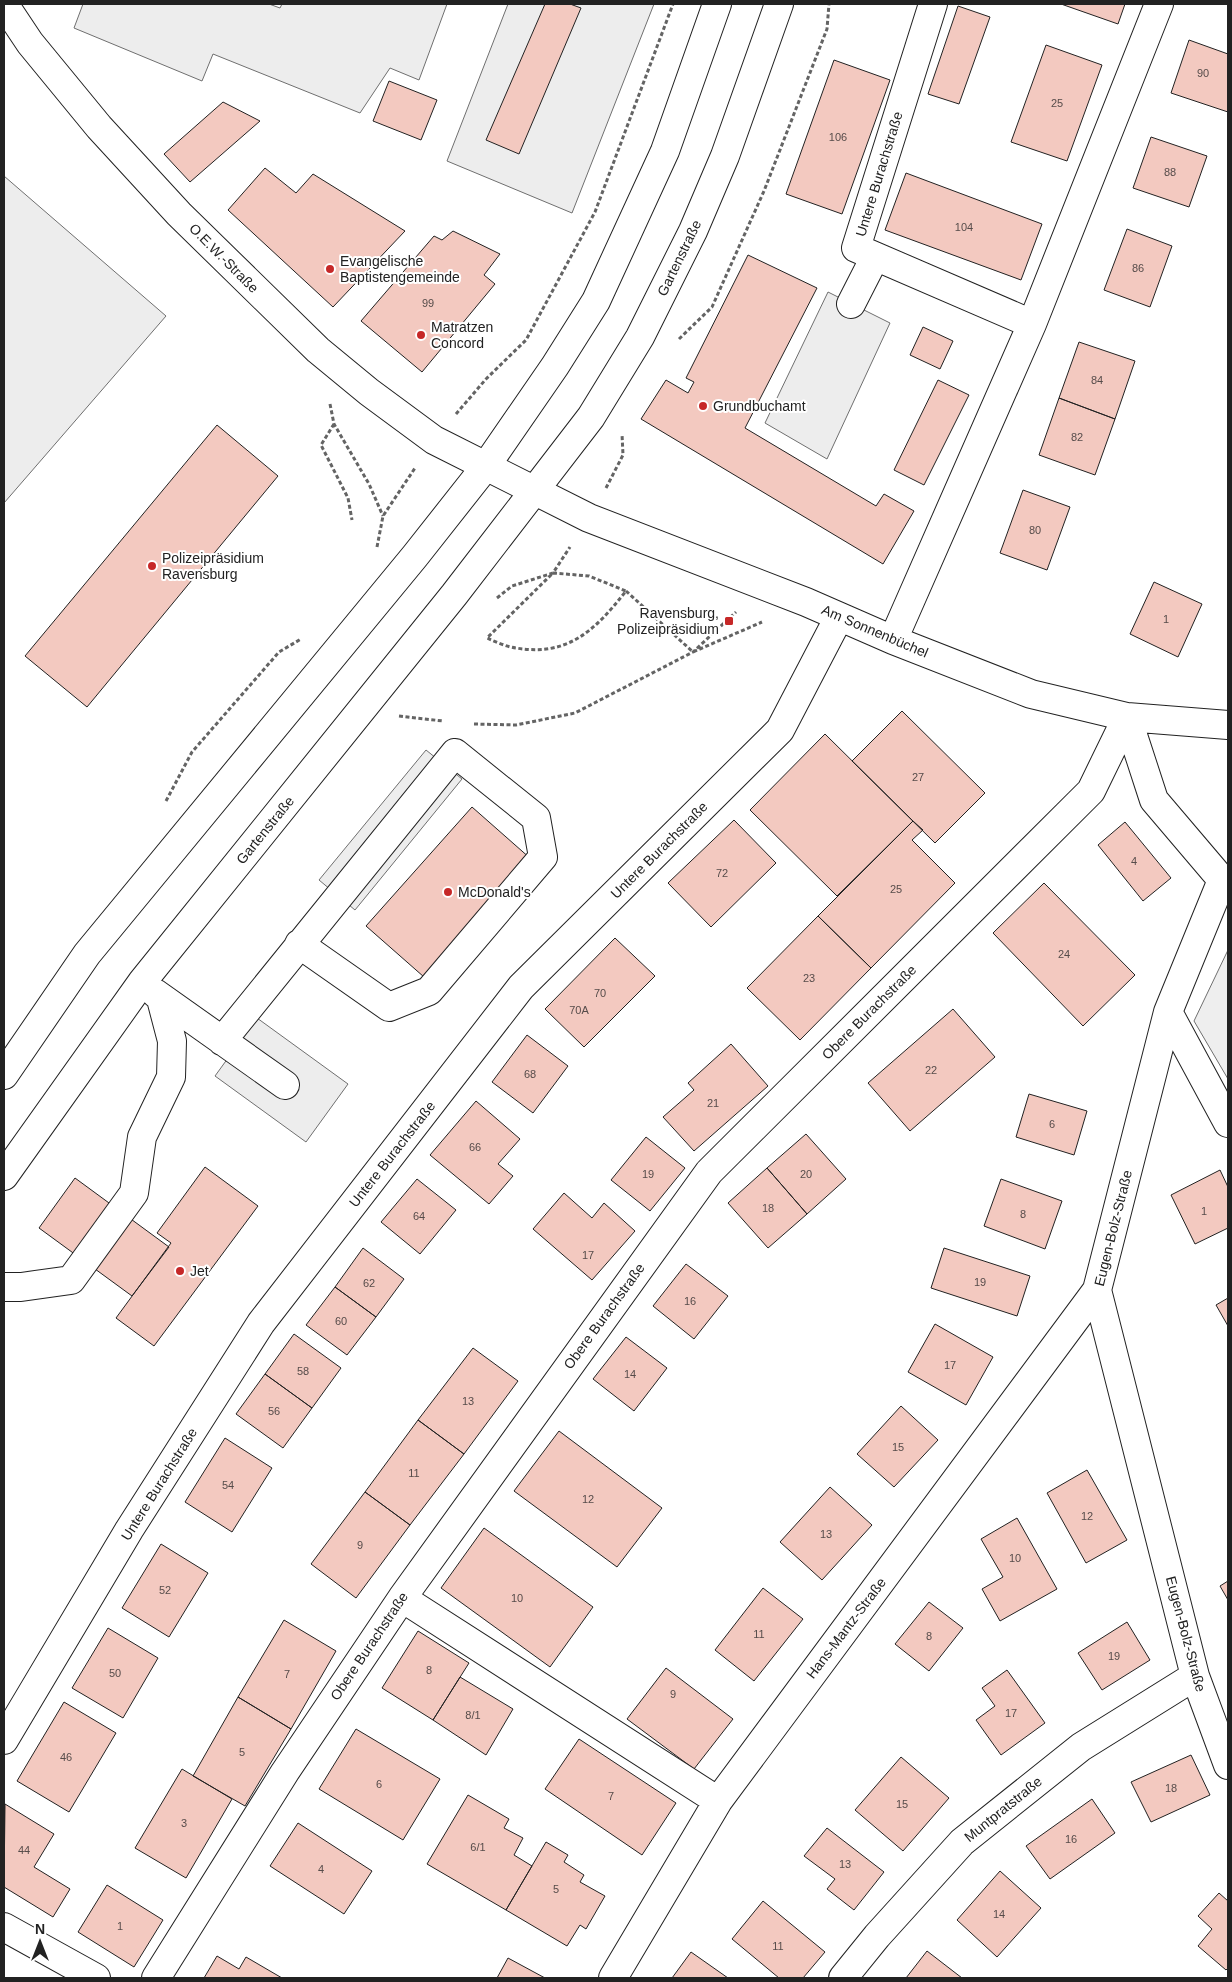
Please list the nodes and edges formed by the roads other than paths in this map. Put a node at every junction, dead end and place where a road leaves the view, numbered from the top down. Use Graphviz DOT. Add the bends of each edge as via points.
graph roads {
  1 [pos="4,4"];
  2 [pos="718,4"];
  3 [pos="779,4"];
  4 [pos="933,4"];
  5 [pos="1159,4"];
  6 [pos="875,257"];
  7 [pos="852,304"];
  8 [pos="1032,324"];
  9 [pos="486,466"];
  10 [pos="535,490"];
  11 [pos="840,617"];
  12 [pos="892,640"];
  13 [pos="1127,717"];
  14 [pos="1228,725"];
  15 [pos="1225,883"];
  16 [pos="299,944"];
  17 [pos="152,991"];
  18 [pos="1168,1012"];
  19 [pos="222,1041"];
  20 [pos="4,1074"];
  21 [pos="285,1085"];
  22 [pos="1228,1123"];
  23 [pos="4,1176"];
  24 [pos="4,1287"];
  25 [pos="1097,1290"];
  26 [pos="402,1598"];
  27 [pos="1196,1676"];
  28 [pos="4,1740"];
  29 [pos="1228,1765"];
  30 [pos="718,1801"];
  31 [pos="4,1927"];
  32 [pos="92,1977"];
  33 [pos="156,1978"];
  34 [pos="613,1978"];
  35 [pos="843,1978"];
  1 -- 9 [label="street, O.E.W.-Straße" via="30,43 99,126 179,214 318,350 434,440"];
  2 -- 9 [label="street" via="665,151 596,300"];
  3 -- 10 [label="street, Gartenstraße" via="725,156 693,231 644,328 591,417"];
  4 -- 6 [label="street, Untere Burachstraße" via="856,248"];
  5 -- 8 [label="street"];
  6 -- 7 [label="street"];
  6 -- 8 [label="street, Untere Burachstraße"];
  8 -- 12 [label="street"];
  9 -- 10 [label="street"];
  9 -- 20 [label="street" via="87,954"];
  10 -- 11 [label="street, Am Sonnenbüchel" via="589,518"];
  10 -- 17 [label="street, Gartenstraße"];
  11 -- 12 [label="street, Am Sonnenbüchel"];
  11 -- 28 [label="street, Untere Burachstraße" via="780,730 521,987 261,1323 129,1530"];
  12 -- 13 [label="street, Am Sonnenbüchel" via="1031,694"];
  13 -- 14 [label="street, Am Sonnenbüchel"];
  13 -- 15 [label="street, Eugen-Bolz-Straße" via="1154,800"];
  13 -- 26 [label="street, Obere Burachstraße" via="1091,791 709,1172"];
  15 -- 18 [label="street, Eugen-Bolz-Straße"];
  16 -- 16 [label="street" via="455,753 536,818 542,857 429,991 388,1007"];
  16 -- 19 [label="street"];
  17 -- 19 [label="street"];
  17 -- 23 [label="street, Gartenstraße"];
  17 -- 24 [label="street" via="172,1041 171,1077 142,1137 134,1193 71,1280"];
  18 -- 22 [label="street"];
  18 -- 25 [label="street, Eugen-Bolz-Straße"];
  19 -- 21 [label="street"];
  25 -- 27 [label="street, Eugen-Bolz-Straße"];
  25 -- 30 [label="street, Hans-Mantz-Straße"];
  26 -- 30 [label="street"];
  26 -- 33 [label="street, Obere Burachstraße" via="284,1772"];
  27 -- 29 [label="street, Eugen-Bolz-Straße"];
  27 -- 35 [label="street, Muntpratstraße" via="1081,1747 962,1842"];
  30 -- 34 [label="street, Hans-Mantz-Straße"];
  31 -- 32 [label="street"];
}
